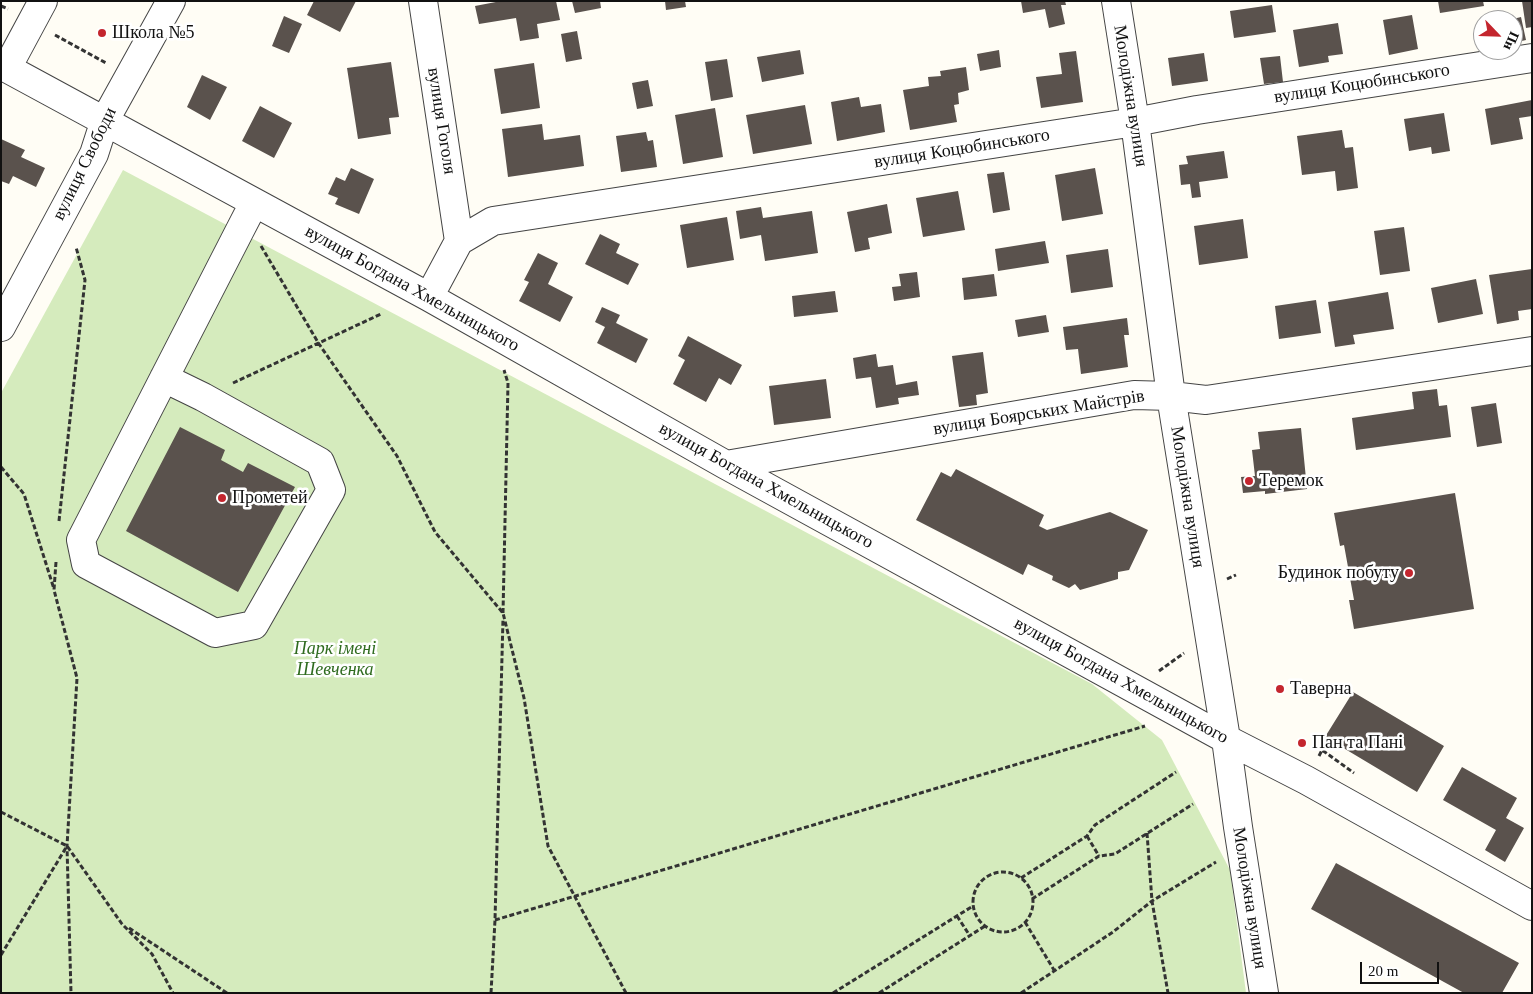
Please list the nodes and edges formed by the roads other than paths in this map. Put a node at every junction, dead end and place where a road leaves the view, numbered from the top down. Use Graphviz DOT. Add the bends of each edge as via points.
graph roads {
  1 [pos="171,1"];
  2 [pos="423,1"];
  3 [pos="1116,1"];
  4 [pos="37,12"];
  5 [pos="1532,58"];
  6 [pos="4,66"];
  7 [pos="105,120"];
  8 [pos="1135,122"];
  9 [pos="254,203"];
  10 [pos="459,241"];
  11 [pos="429,297"];
  12 [pos="1,327"];
  13 [pos="1532,351"];
  14 [pos="164,378"];
  15 [pos="1171,396"];
  16 [pos="726,465"];
  17 [pos="1226,739"];
  18 [pos="1532,906"];
  19 [pos="1264,993"];
  1 -- 7 [label="street, вулиця Свободи"];
  2 -- 10 [label="street, вулиця Гоголя"];
  3 -- 8 [label="street, Молодіжна вулиця"];
  4 -- 6 [label="street"];
  5 -- 8 [label="street, вулиця Коцюбинського"];
  6 -- 7 [label="street, вулиця Богдана Хмельницького"];
  7 -- 9 [label="street, вулиця Богдана Хмельницького"];
  7 -- 12 [label="street, вулиця Свободи" via="94,154"];
  8 -- 10 [label="street, вулиця Коцюбинського" via="493,221"];
  8 -- 15 [label="street, Молодіжна вулиця"];
  9 -- 11 [label="street, вулиця Богдана Хмельницького"];
  9 -- 14 [label="street"];
  10 -- 11 [label="street"];
  11 -- 16 [label="street, вулиця Богдана Хмельницького"];
  13 -- 15 [label="street, вулиця Боярських Майстрів" via="1206,400"];
  14 -- 14 [label="street" via="81,540 86,564 215,632 254,625 331,490 320,462"];
  15 -- 16 [label="street, вулиця Боярських Майстрів" via="1134,395"];
  15 -- 17 [label="street, Молодіжна вулиця"];
  16 -- 17 [label="street, вулиця Богдана Хмельницького"];
  17 -- 18 [label="street, вулиця Богдана Хмельницького"];
  17 -- 19 [label="street, Молодіжна вулиця"];
}
